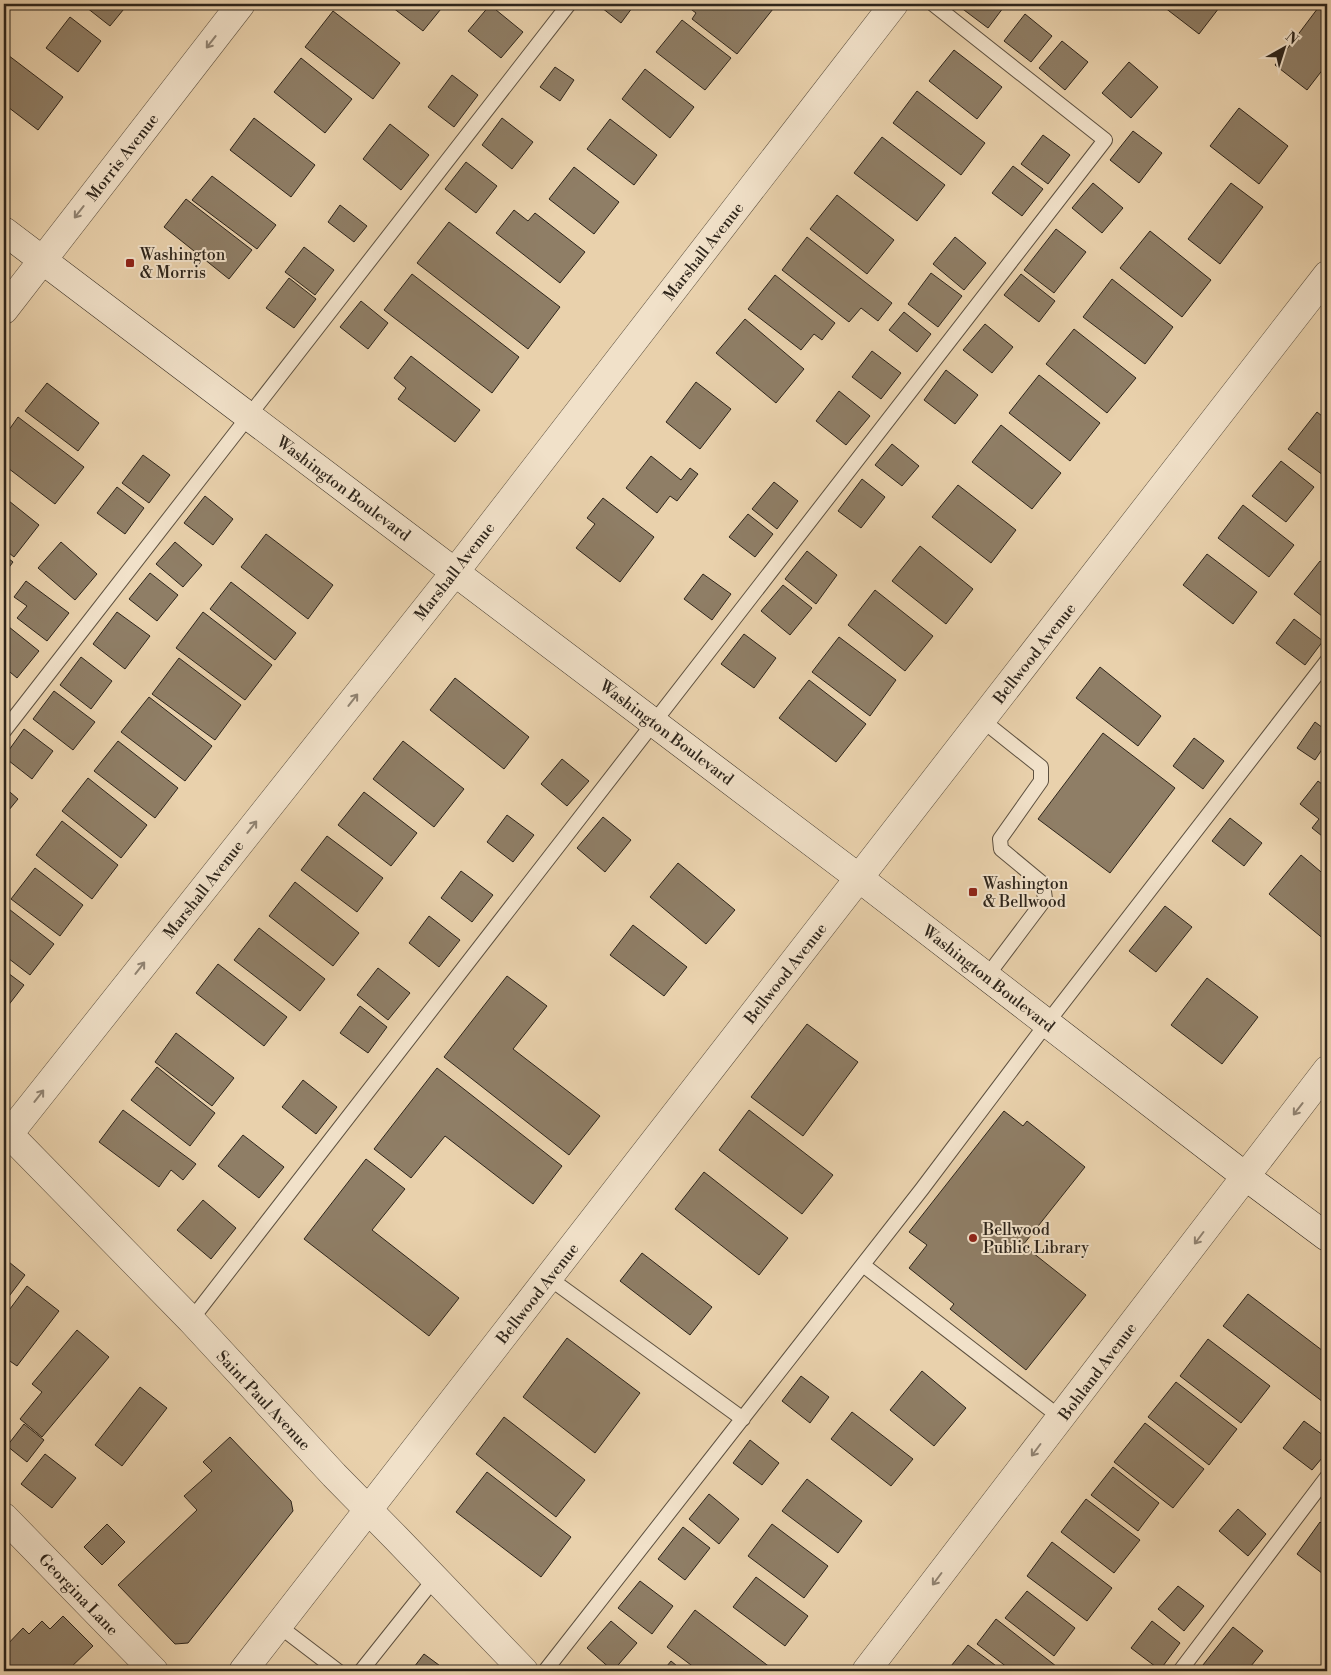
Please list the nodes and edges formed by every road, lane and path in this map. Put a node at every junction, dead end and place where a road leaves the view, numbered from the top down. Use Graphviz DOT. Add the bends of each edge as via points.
graph roads {
  1 [pos="241,4"];
  2 [pos="569,4"];
  3 [pos="894,4"];
  4 [pos="933,4"];
  5 [pos="4,231"];
  6 [pos="42,260"];
  7 [pos="1327,275"];
  8 [pos="4,310"];
  9 [pos="249,416"];
  10 [pos="454,572"];
  11 [pos="1327,661"];
  12 [pos="982,720"];
  13 [pos="654,723"];
  14 [pos="4,731"];
  15 [pos="859,878"];
  16 [pos="986,976"];
  17 [pos="1047,1023"];
  18 [pos="1327,1070"];
  19 [pos="6,1131"];
  20 [pos="1246,1176"];
  21 [pos="1327,1237"];
  22 [pos="863,1265"];
  23 [pos="549,1278"];
  24 [pos="191,1320"];
  25 [pos="743,1418"];
  26 [pos="1061,1418"];
  27 [pos="1327,1477"];
  28 [pos="368,1509"];
  29 [pos="4,1517"];
  30 [pos="435,1578"];
  31 [pos="279,1626"];
  32 [pos="154,1671"];
  33 [pos="243,1671"];
  34 [pos="338,1671"];
  35 [pos="361,1671"];
  36 [pos="524,1671"];
  37 [pos="545,1671"];
  38 [pos="866,1671"];
  39 [pos="1180,1671"];
  1 -- 6 [label="street, Morris Avenue, one-way"];
  2 -- 9 [label="lane"];
  3 -- 10 [label="street, Marshall Avenue"];
  4 -- 13 [label="lane" via="1105,140"];
  5 -- 6 [label="street, Washington Boulevard"];
  6 -- 8 [label="street, Morris Avenue"];
  6 -- 9 [label="street, Washington Boulevard"];
  7 -- 12 [label="street, Bellwood Avenue"];
  9 -- 10 [label="street, Washington Boulevard"];
  9 -- 14 [label="lane"];
  10 -- 13 [label="street, Washington Boulevard"];
  19 -- 10 [label="street, Marshall Avenue, one-way"];
  11 -- 17 [label="lane"];
  12 -- 15 [label="street, Bellwood Avenue"];
  12 -- 16 [label="lane" via="1041,767 1041,781 1000,839 1001,849 1043,884 1045,899"];
  13 -- 15 [label="street, Washington Boulevard"];
  13 -- 24 [label="lane"];
  15 -- 16 [label="street, Washington Boulevard"];
  15 -- 23 [label="street, Bellwood Avenue"];
  16 -- 17 [label="street, Washington Boulevard"];
  17 -- 20 [label="street, Washington Boulevard"];
  17 -- 22 [label="lane"];
  18 -- 20 [label="street, Bohland Avenue, one-way"];
  19 -- 24 [label="street, Saint Paul Avenue"];
  20 -- 21 [label="street, Washington Boulevard"];
  20 -- 26 [label="street, Bohland Avenue, one-way"];
  22 -- 25 [label="lane"];
  22 -- 26 [label="lane"];
  23 -- 25 [label="lane"];
  23 -- 28 [label="street, Bellwood Avenue"];
  24 -- 28 [label="street, Saint Paul Avenue"];
  25 -- 37 [label="lane"];
  26 -- 38 [label="street, Bohland Avenue, one-way"];
  27 -- 39 [label="lane"];
  28 -- 30 [label="street, Saint Paul Avenue"];
  28 -- 31 [label="street, Bellwood Avenue"];
  29 -- 32 [label="street, Georgina Lane"];
  30 -- 35 [label="lane"];
  30 -- 36 [label="street, Saint Paul Avenue"];
  31 -- 33 [label="street, Bellwood Avenue"];
  31 -- 34 [label="lane"];
}
